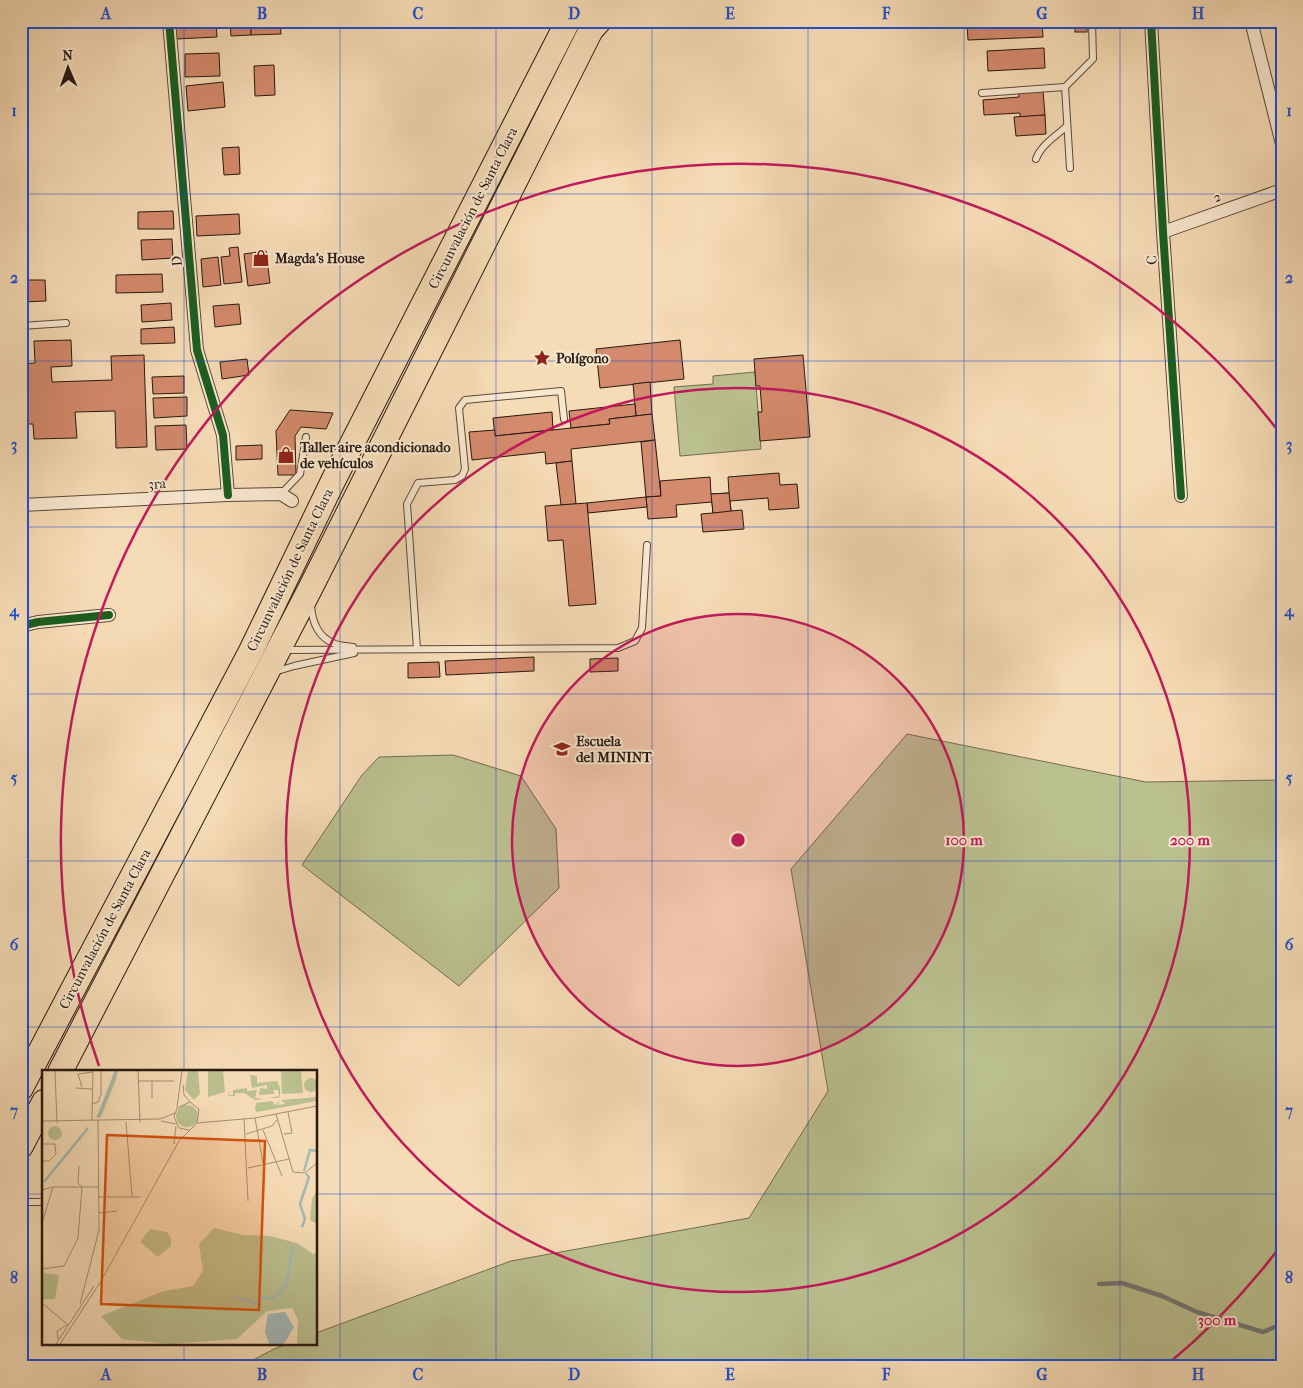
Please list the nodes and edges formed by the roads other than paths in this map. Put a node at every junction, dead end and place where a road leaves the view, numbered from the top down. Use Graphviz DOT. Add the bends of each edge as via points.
graph roads {
  1 [pos="169,21"];
  2 [pos="568,21"];
  3 [pos="599,21"];
  4 [pos="1092,21"];
  5 [pos="1151,21"];
  6 [pos="1251,21"];
  7 [pos="1065,87"];
  8 [pos="982,93"];
  9 [pos="1067,126"];
  10 [pos="1282,144"];
  11 [pos="1036,159"];
  12 [pos="1070,168"];
  13 [pos="1282,190"];
  14 [pos="1163,232"];
  15 [pos="66,323"];
  16 [pos="21,326"];
  17 [pos="564,419"];
  18 [pos="306,437"];
  19 [pos="228,495"];
  20 [pos="1181,496"];
  21 [pos="287,497"];
  22 [pos="21,506"];
  23 [pos="647,545"];
  24 [pos="310,589"];
  25 [pos="109,615"];
  26 [pos="21,626"];
  27 [pos="417,649"];
  28 [pos="265,650"];
  29 [pos="367,650"];
  30 [pos="266,675"];
  31 [pos="61,1070"];
  32 [pos="21,1088"];
  33 [pos="42,1106"];
  34 [pos="21,1146"];
  35 [pos="21,1202"];
  36 [pos="42,1202"];
  1 -- 19 [label="street, D" via="197,350 222,435"];
  2 -- 28 [label="highway, Circunvalación de Santa Clara" via="333,481"];
  3 -- 24 [label="highway, Circunvalación de Santa Clara"];
  4 -- 7 [label="lane" via="1093,59"];
  5 -- 14 [label="street, C"];
  6 -- 10 [label="street"];
  7 -- 8 [label="lane"];
  7 -- 9 [label="lane"];
  9 -- 11 [label="lane" via="1045,144"];
  9 -- 12 [label="lane"];
  13 -- 14 [label="street, 2"];
  14 -- 20 [label="street, C"];
  15 -- 16 [label="lane"];
  17 -- 27 [label="lane" via="561,391 465,400 459,408 465,470 462,476 456,480 418,483 407,504"];
  18 -- 21 [label="lane" via="300,474"];
  19 -- 21 [label="street, 3ra"];
  19 -- 22 [label="street, 3ra"];
  23 -- 27 [label="lane" via="642,628 635,641 618,648"];
  24 -- 28 [label="highway, Circunvalación de Santa Clara"];
  24 -- 29 [label="lane" via="314,626 322,635 333,643"];
  25 -- 26 [label="street"];
  27 -- 29 [label="lane"];
  28 -- 29 [label="lane"];
  28 -- 30 [label="highway, Circunvalación de Santa Clara"];
  28 -- 32 [label="highway, Circunvalación de Santa Clara"];
  29 -- 30 [label="lane"];
  30 -- 31 [label="highway, Circunvalación de Santa Clara"];
  33 -- 34 [label="highway"];
  35 -- 36 [label="lane"];
}
